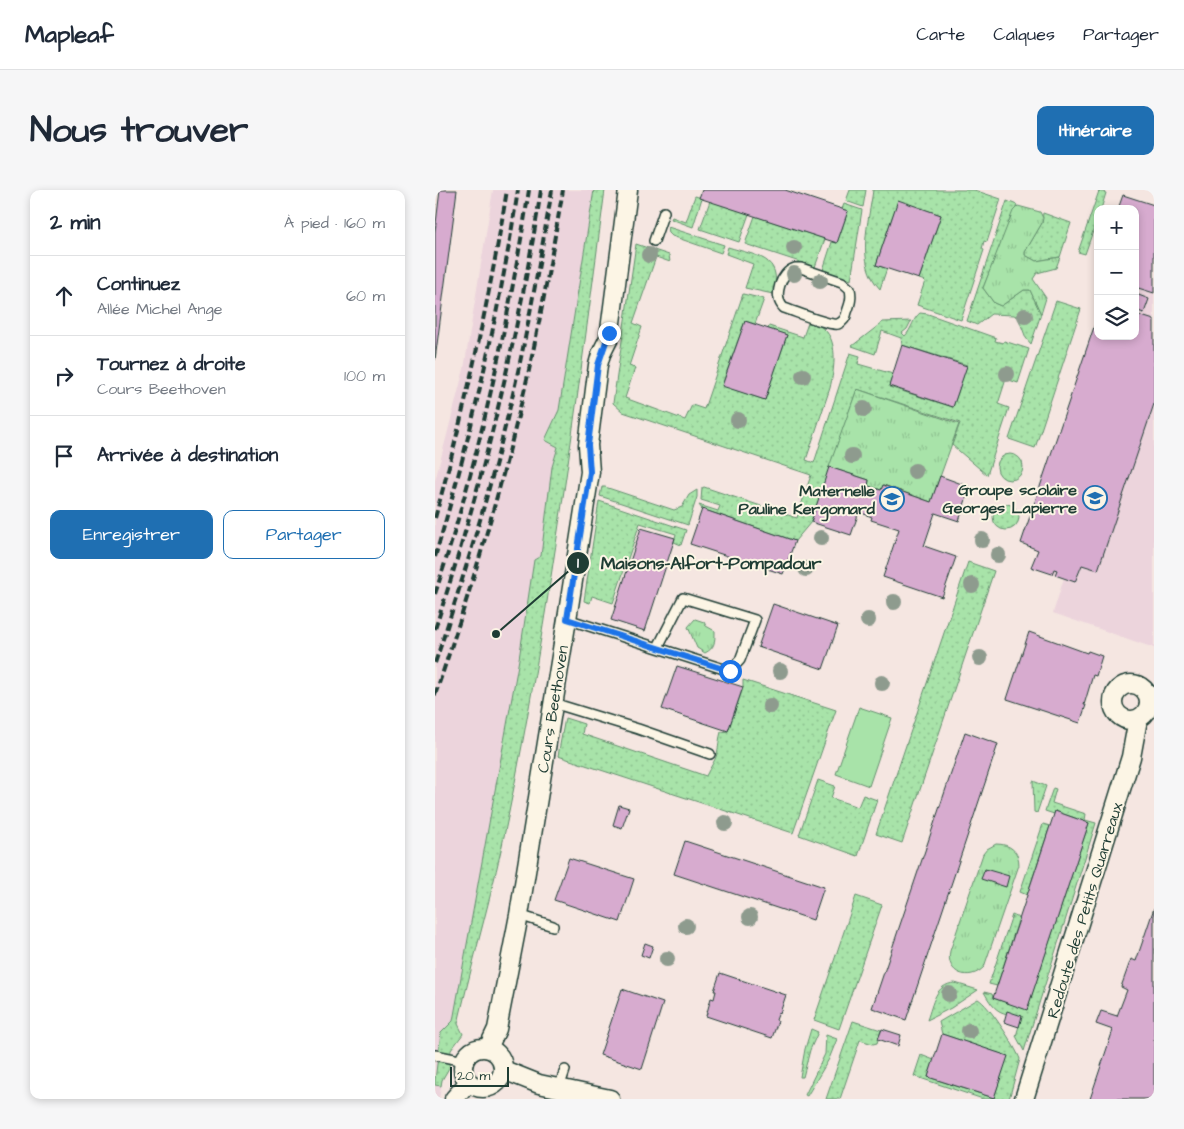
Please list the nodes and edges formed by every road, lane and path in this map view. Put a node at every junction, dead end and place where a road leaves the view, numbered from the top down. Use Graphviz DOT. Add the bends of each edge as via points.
graph roads {
  1 [pos="628,190"];
  2 [pos="664,212"];
  3 [pos="654,241"];
  4 [pos="790,269"];
  5 [pos="567,619"];
  6 [pos="658,648"];
  7 [pos="553,703"];
  8 [pos="1138,719"];
  9 [pos="710,754"];
  10 [pos="519,915"];
  11 [pos="553,926"];
  12 [pos="488,1048"];
  13 [pos="435,1055"];
  14 [pos="464,1061"];
  15 [pos="503,1070"];
  16 [pos="565,1070"];
  17 [pos="559,1088"];
  18 [pos="478,1090"];
  19 [pos="454,1099"];
  20 [pos="611,1099"];
  21 [pos="1024,1099"];
  1 -- 5 [label="street, Cours Beethoven" via="609,338 598,365 588,445 590,472"];
  2 -- 3 [label="lane"];
  4 -- 4 [label="lane" via="801,268 847,285 852,299 845,318 839,324 830,324 784,308 778,300 778,292"];
  5 -- 6 [label="lane"];
  5 -- 7 [label="street, Cours Beethoven"];
  6 -- 6 [label="lane" via="683,598 755,620 740,660 730,671"];
  7 -- 9 [label="lane"];
  7 -- 10 [label="street, Cours Beethoven"];
  8 -- 21 [label="street, Redoute des Petits Quarreaux" via="1131,757"];
  10 -- 11 [label="lane"];
  10 -- 12 [label="street, Cours Beethoven" via="497,1029"];
  12 -- 14 [label="street" via="472,1051"];
  12 -- 15 [label="street" via="500,1056"];
  13 -- 14 [label="lane"];
  14 -- 18 [label="street" via="464,1074"];
  15 -- 17 [label="street"];
  15 -- 18 [label="street" via="496,1083"];
  16 -- 17 [label="lane"];
  17 -- 20 [label="street"];
  18 -- 19 [label="street"];
}
